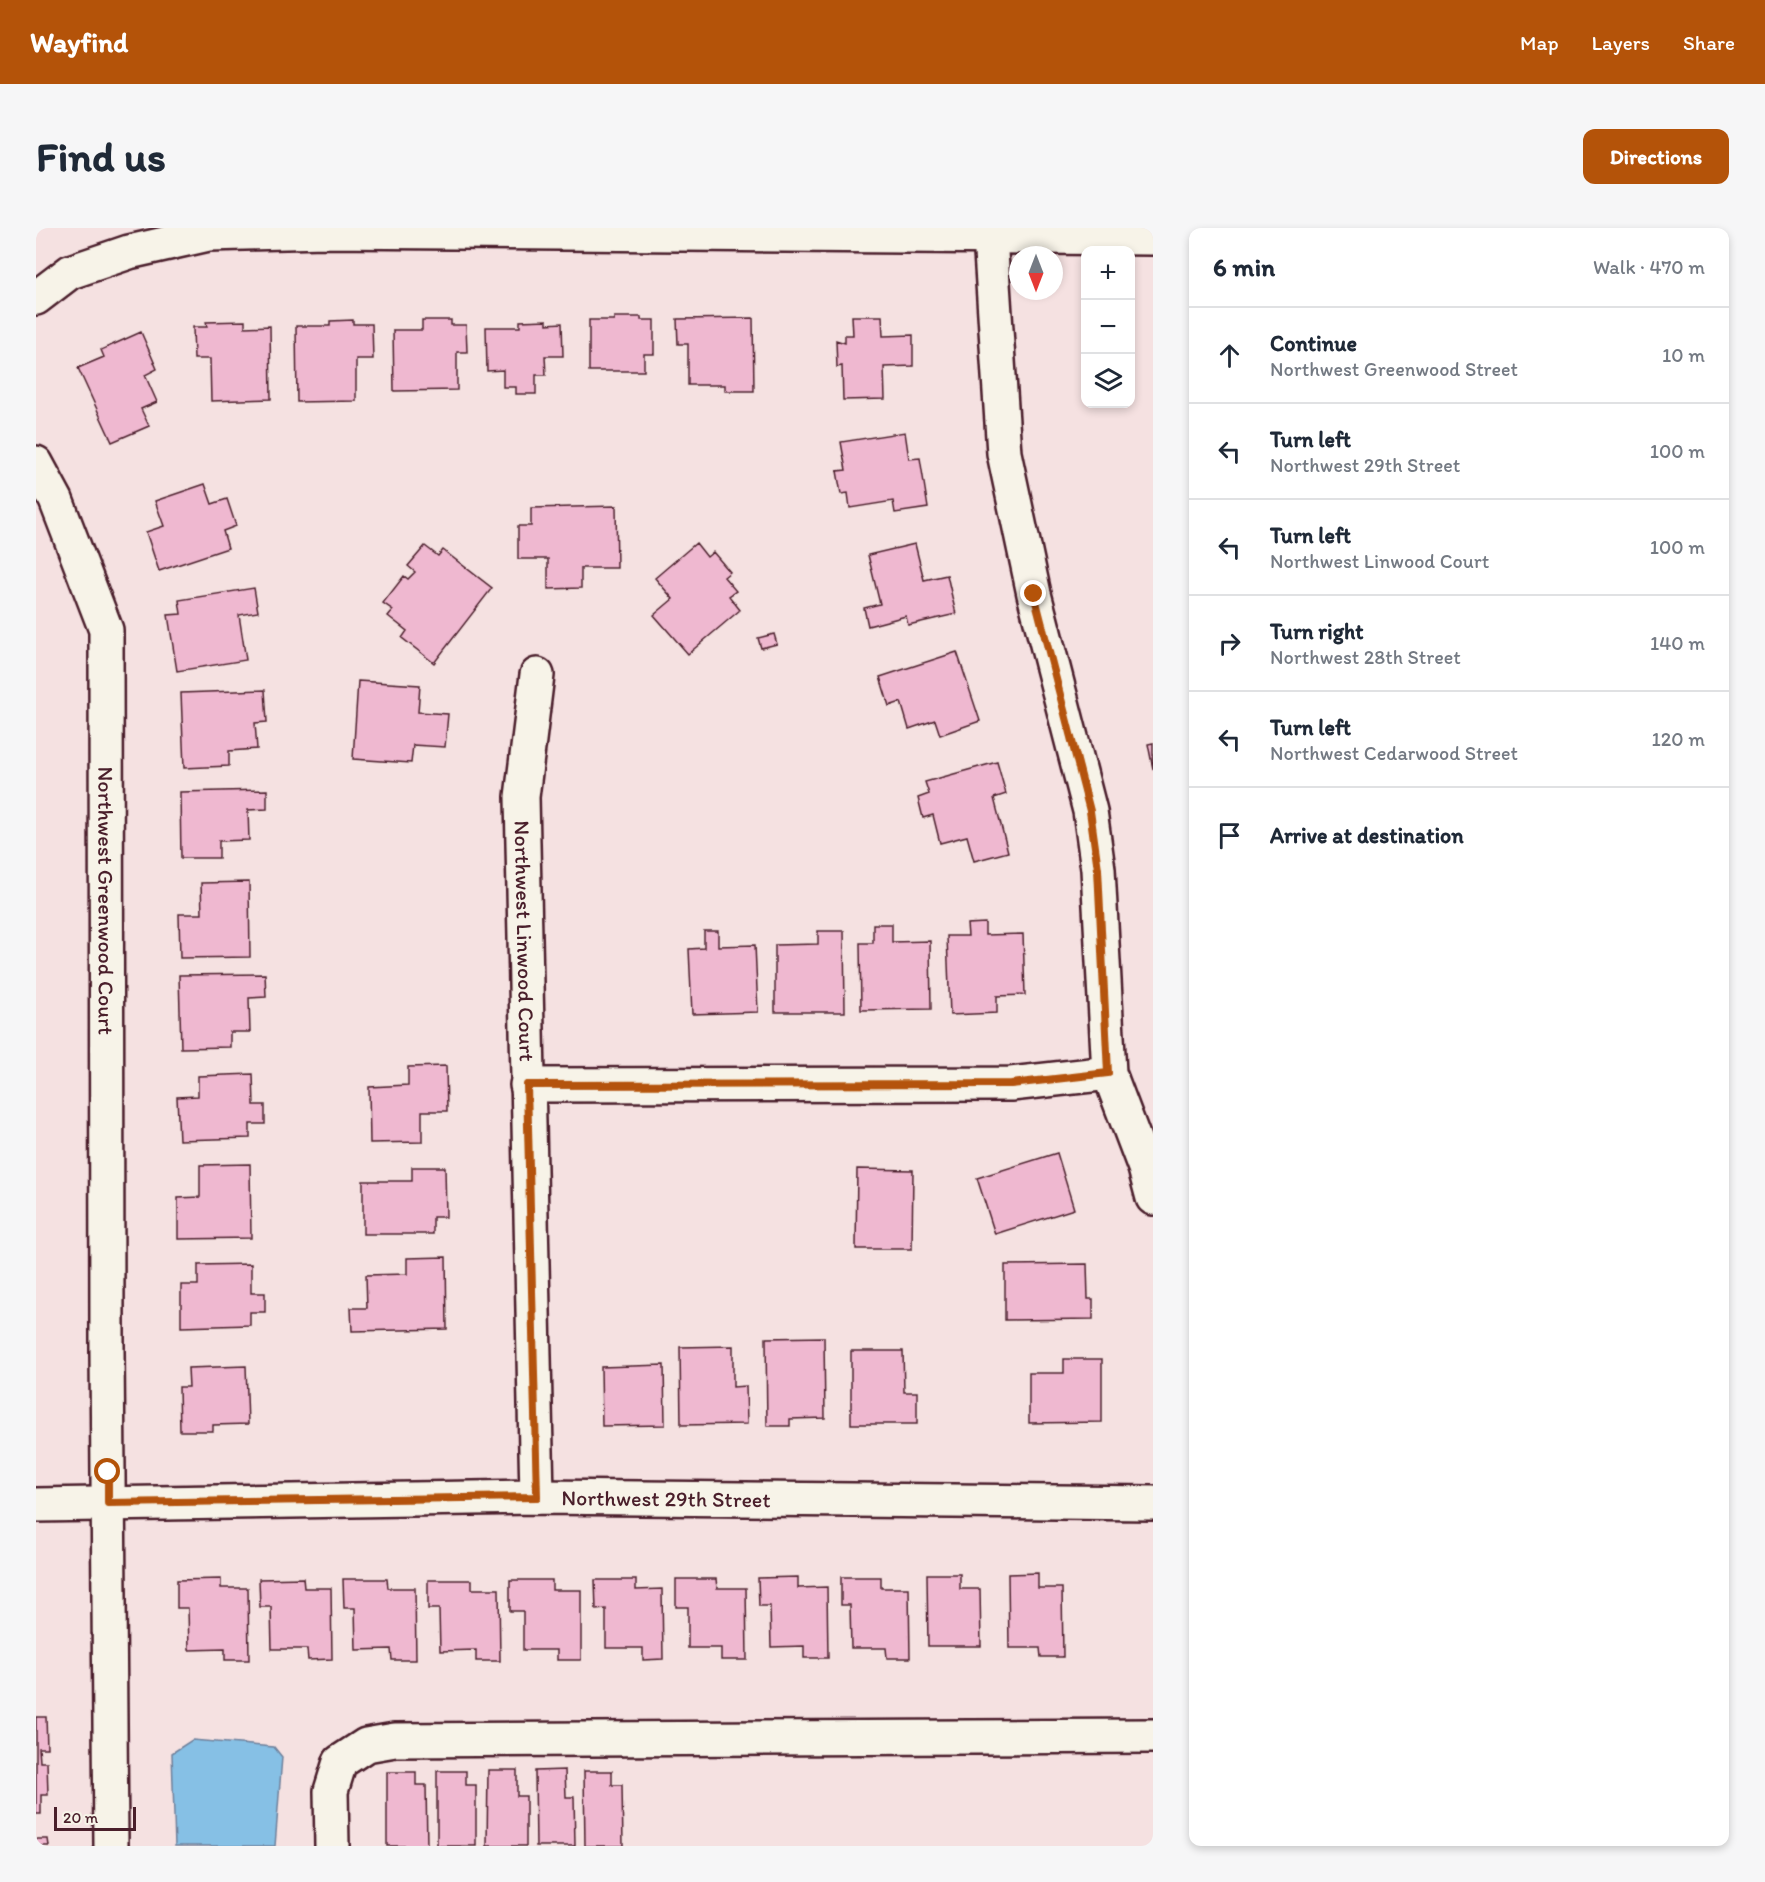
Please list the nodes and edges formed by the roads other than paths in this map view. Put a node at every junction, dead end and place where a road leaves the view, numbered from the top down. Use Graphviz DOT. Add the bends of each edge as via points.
graph roads {
  1 [pos="990,237"];
  2 [pos="1153,238"];
  3 [pos="36,298"];
  4 [pos="36,463"];
  5 [pos="537,675"];
  6 [pos="1108,1073"];
  7 [pos="527,1085"];
  8 [pos="1153,1198"];
  9 [pos="537,1497"];
  10 [pos="108,1503"];
  11 [pos="1153,1503"];
  12 [pos="36,1505"];
  13 [pos="1153,1736"];
  14 [pos="111,1846"];
  15 [pos="332,1846"];
  1 -- 2 [label="street"];
  1 -- 3 [label="street" via="326,231 209,234 129,252 70,272"];
  1 -- 6 [label="street" via="1004,453 1034,594 1090,811 1098,869"];
  4 -- 10 [label="street, Northwest Greenwood Court" via="56,500 106,630"];
  5 -- 7 [label="street, Northwest Linwood Court" via="522,797"];
  6 -- 7 [label="street" via="1011,1084"];
  6 -- 8 [label="street"];
  7 -- 9 [label="street, Northwest Linwood Court"];
  9 -- 10 [label="street, Northwest 29th Street"];
  9 -- 11 [label="street, Northwest 29th Street"];
  10 -- 12 [label="street, Northwest 29th Street"];
  10 -- 14 [label="street, Northwest Greenwood Court"];
  13 -- 15 [label="street" via="395,1740 366,1745 340,1762 331,1791"];
}
